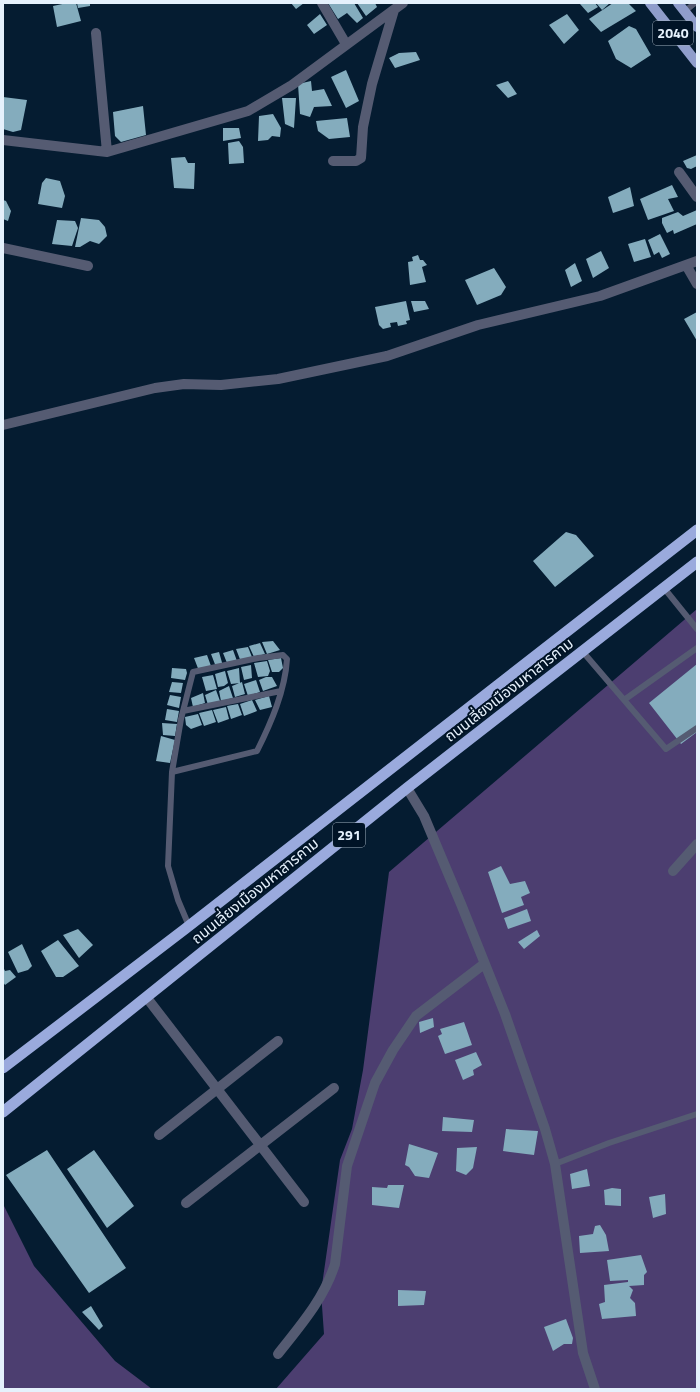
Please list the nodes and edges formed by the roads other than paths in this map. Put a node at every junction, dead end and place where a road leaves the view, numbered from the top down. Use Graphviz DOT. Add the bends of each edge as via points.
graph roads {
  1 [pos="322,3"];
  2 [pos="403,3"];
  3 [pos="650,3"];
  4 [pos="695,3"];
  5 [pos="682,7"];
  6 [pos="394,10"];
  7 [pos="697,27"];
  8 [pos="96,33"];
  9 [pos="346,44"];
  10 [pos="697,63"];
  11 [pos="3,140"];
  12 [pos="107,152"];
  13 [pos="333,161"];
  14 [pos="679,172"];
  15 [pos="697,197"];
  16 [pos="3,248"];
  17 [pos="697,261"];
  18 [pos="686,265"];
  19 [pos="88,266"];
  20 [pos="697,284"];
  21 [pos="3,425"];
  22 [pos="697,530"];
  23 [pos="697,562"];
  24 [pos="664,588"];
  25 [pos="697,629"];
  26 [pos="697,648"];
  27 [pos="583,652"];
  28 [pos="281,691"];
  29 [pos="624,700"];
  30 [pos="183,711"];
  31 [pos="697,728"];
  32 [pos="172,772"];
  33 [pos="407,788"];
  34 [pos="697,844"];
  35 [pos="673,871"];
  36 [pos="189,926"];
  37 [pos="484,964"];
  38 [pos="147,998"];
  39 [pos="278,1041"];
  40 [pos="3,1068"];
  41 [pos="334,1088"];
  42 [pos="217,1089"];
  43 [pos="3,1112"];
  44 [pos="697,1114"];
  45 [pos="159,1135"];
  46 [pos="260,1144"];
  47 [pos="555,1164"];
  48 [pos="304,1202"];
  49 [pos="186,1203"];
  50 [pos="278,1354"];
  51 [pos="595,1389"];
  1 -- 9 [label="street"];
  2 -- 6 [label="street"];
  3 -- 10 [label="main road, 2040"];
  4 -- 5 [label="lane"];
  5 -- 7 [label="main road, 2040"];
  6 -- 9 [label="street"];
  6 -- 13 [label="street" via="372,84 363,127 361,158 356,161"];
  8 -- 12 [label="street"];
  9 -- 12 [label="street" via="292,85 248,111"];
  11 -- 12 [label="street"];
  14 -- 15 [label="street"];
  16 -- 19 [label="street"];
  17 -- 18 [label="street"];
  18 -- 20 [label="street"];
  18 -- 21 [label="street" via="600,296 478,325 387,356 278,379 155,388"];
  22 -- 36 [label="highway, ถนนเลี่ยงเมืองมหาสารคาม / 291"];
  23 -- 24 [label="highway, ถนนเลี่ยงเมืองมหาสารคาม / 291"];
  24 -- 25 [label="lane"];
  24 -- 27 [label="highway, ถนนเลี่ยงเมืองมหาสารคาม / 291"];
  26 -- 29 [label="lane"];
  27 -- 29 [label="lane"];
  27 -- 33 [label="highway, ถนนเลี่ยงเมืองมหาสารคาม / 291"];
  28 -- 30 [label="lane"];
  28 -- 30 [label="lane" via="287,659 283,655 258,658 193,672"];
  28 -- 32 [label="lane" via="270,725 257,751"];
  29 -- 31 [label="lane" via="666,749"];
  30 -- 32 [label="lane"];
  32 -- 36 [label="lane" via="168,866"];
  33 -- 37 [label="street" via="424,816"];
  33 -- 38 [label="highway, ถนนเลี่ยงเมืองมหาสารคาม / 291"];
  34 -- 35 [label="street"];
  36 -- 40 [label="highway, ถนนเลี่ยงเมืองมหาสารคาม / 291"];
  37 -- 47 [label="street" via="510,1029"];
  37 -- 50 [label="street" via="416,1016 393,1050 375,1084 347,1166 335,1264 331,1277 310,1315"];
  38 -- 42 [label="street"];
  38 -- 43 [label="highway, ถนนเลี่ยงเมืองมหาสารคาม / 291"];
  39 -- 42 [label="street"];
  41 -- 46 [label="street"];
  42 -- 45 [label="street"];
  42 -- 46 [label="street"];
  44 -- 47 [label="lane"];
  46 -- 48 [label="street"];
  46 -- 49 [label="street"];
  47 -- 51 [label="street" via="583,1353"];
}
